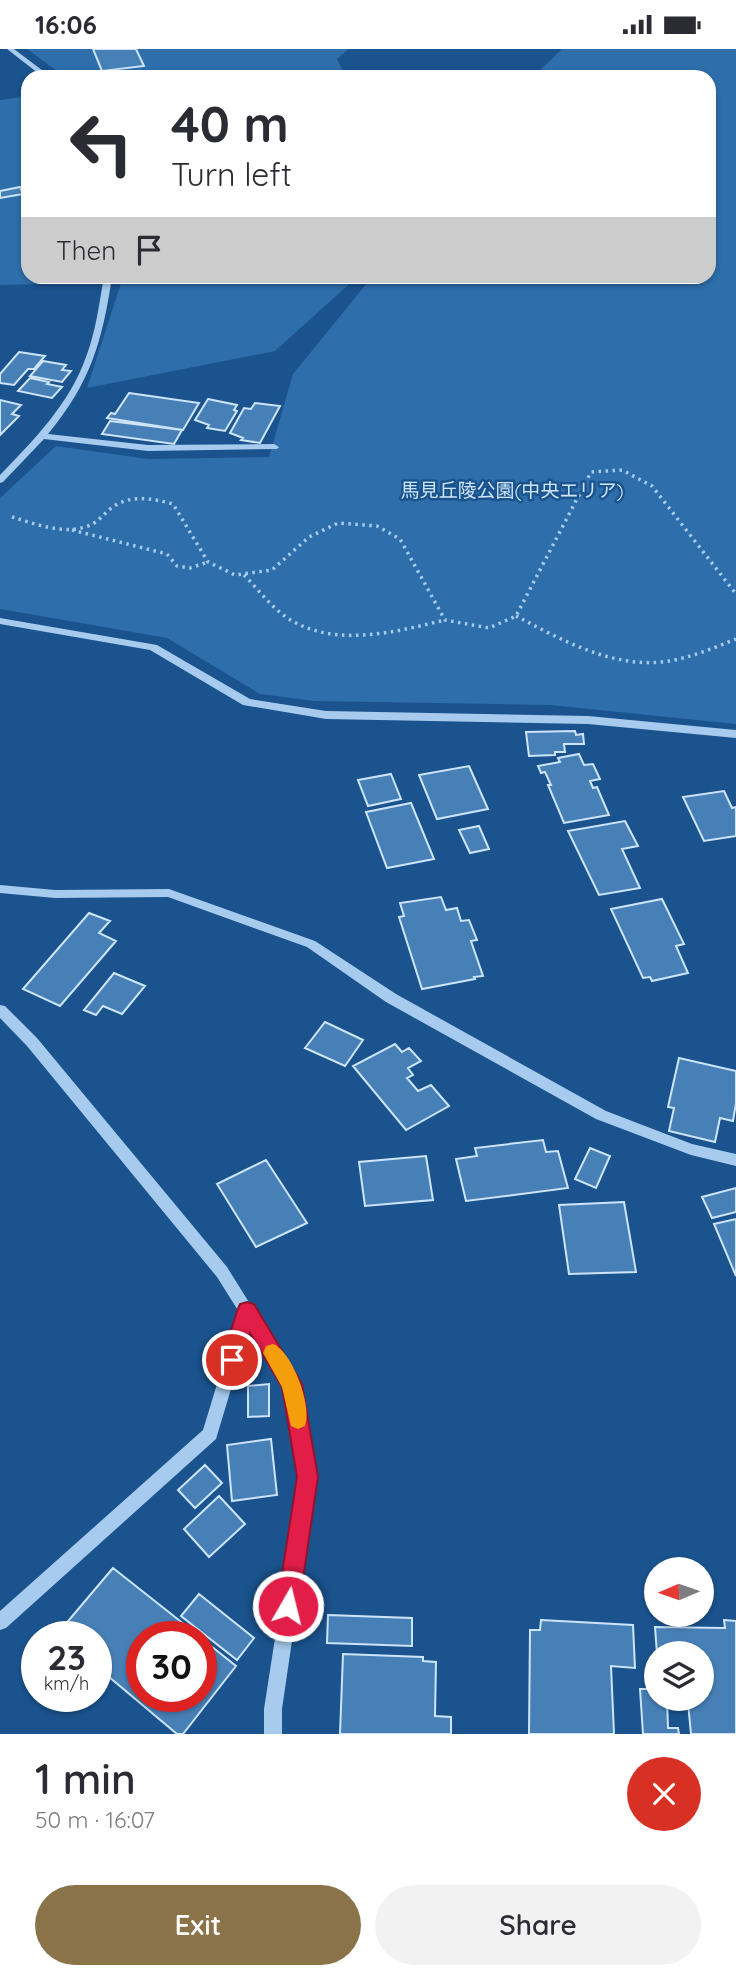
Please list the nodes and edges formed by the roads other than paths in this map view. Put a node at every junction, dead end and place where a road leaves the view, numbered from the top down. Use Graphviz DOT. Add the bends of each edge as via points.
graph roads {
  1 [pos="10,49"];
  2 [pos="38,70"];
  3 [pos="107,284"];
  4 [pos="44,436"];
  5 [pos="274,447"];
  6 [pos="0,480"];
  7 [pos="0,621"];
  8 [pos="736,734"];
  9 [pos="0,889"];
  10 [pos="0,1010"];
  11 [pos="736,1160"];
  12 [pos="247,1311"];
  13 [pos="0,1622"];
  14 [pos="273,1734"];
  1 -- 2 [label="street"];
  3 -- 4 [label="street" via="86,370"];
  4 -- 5 [label="street" via="148,448"];
  4 -- 6 [label="street"];
  7 -- 8 [label="street" via="153,647 247,702 291,710 326,715 588,720"];
  9 -- 11 [label="street" via="55,894 169,893 311,944 391,998 601,1115 691,1149"];
  10 -- 12 [label="street" via="128,1157 222,1272"];
  12 -- 13 [label="street" via="210,1434"];
  12 -- 14 [label="street" via="292,1384 308,1477"];
}
